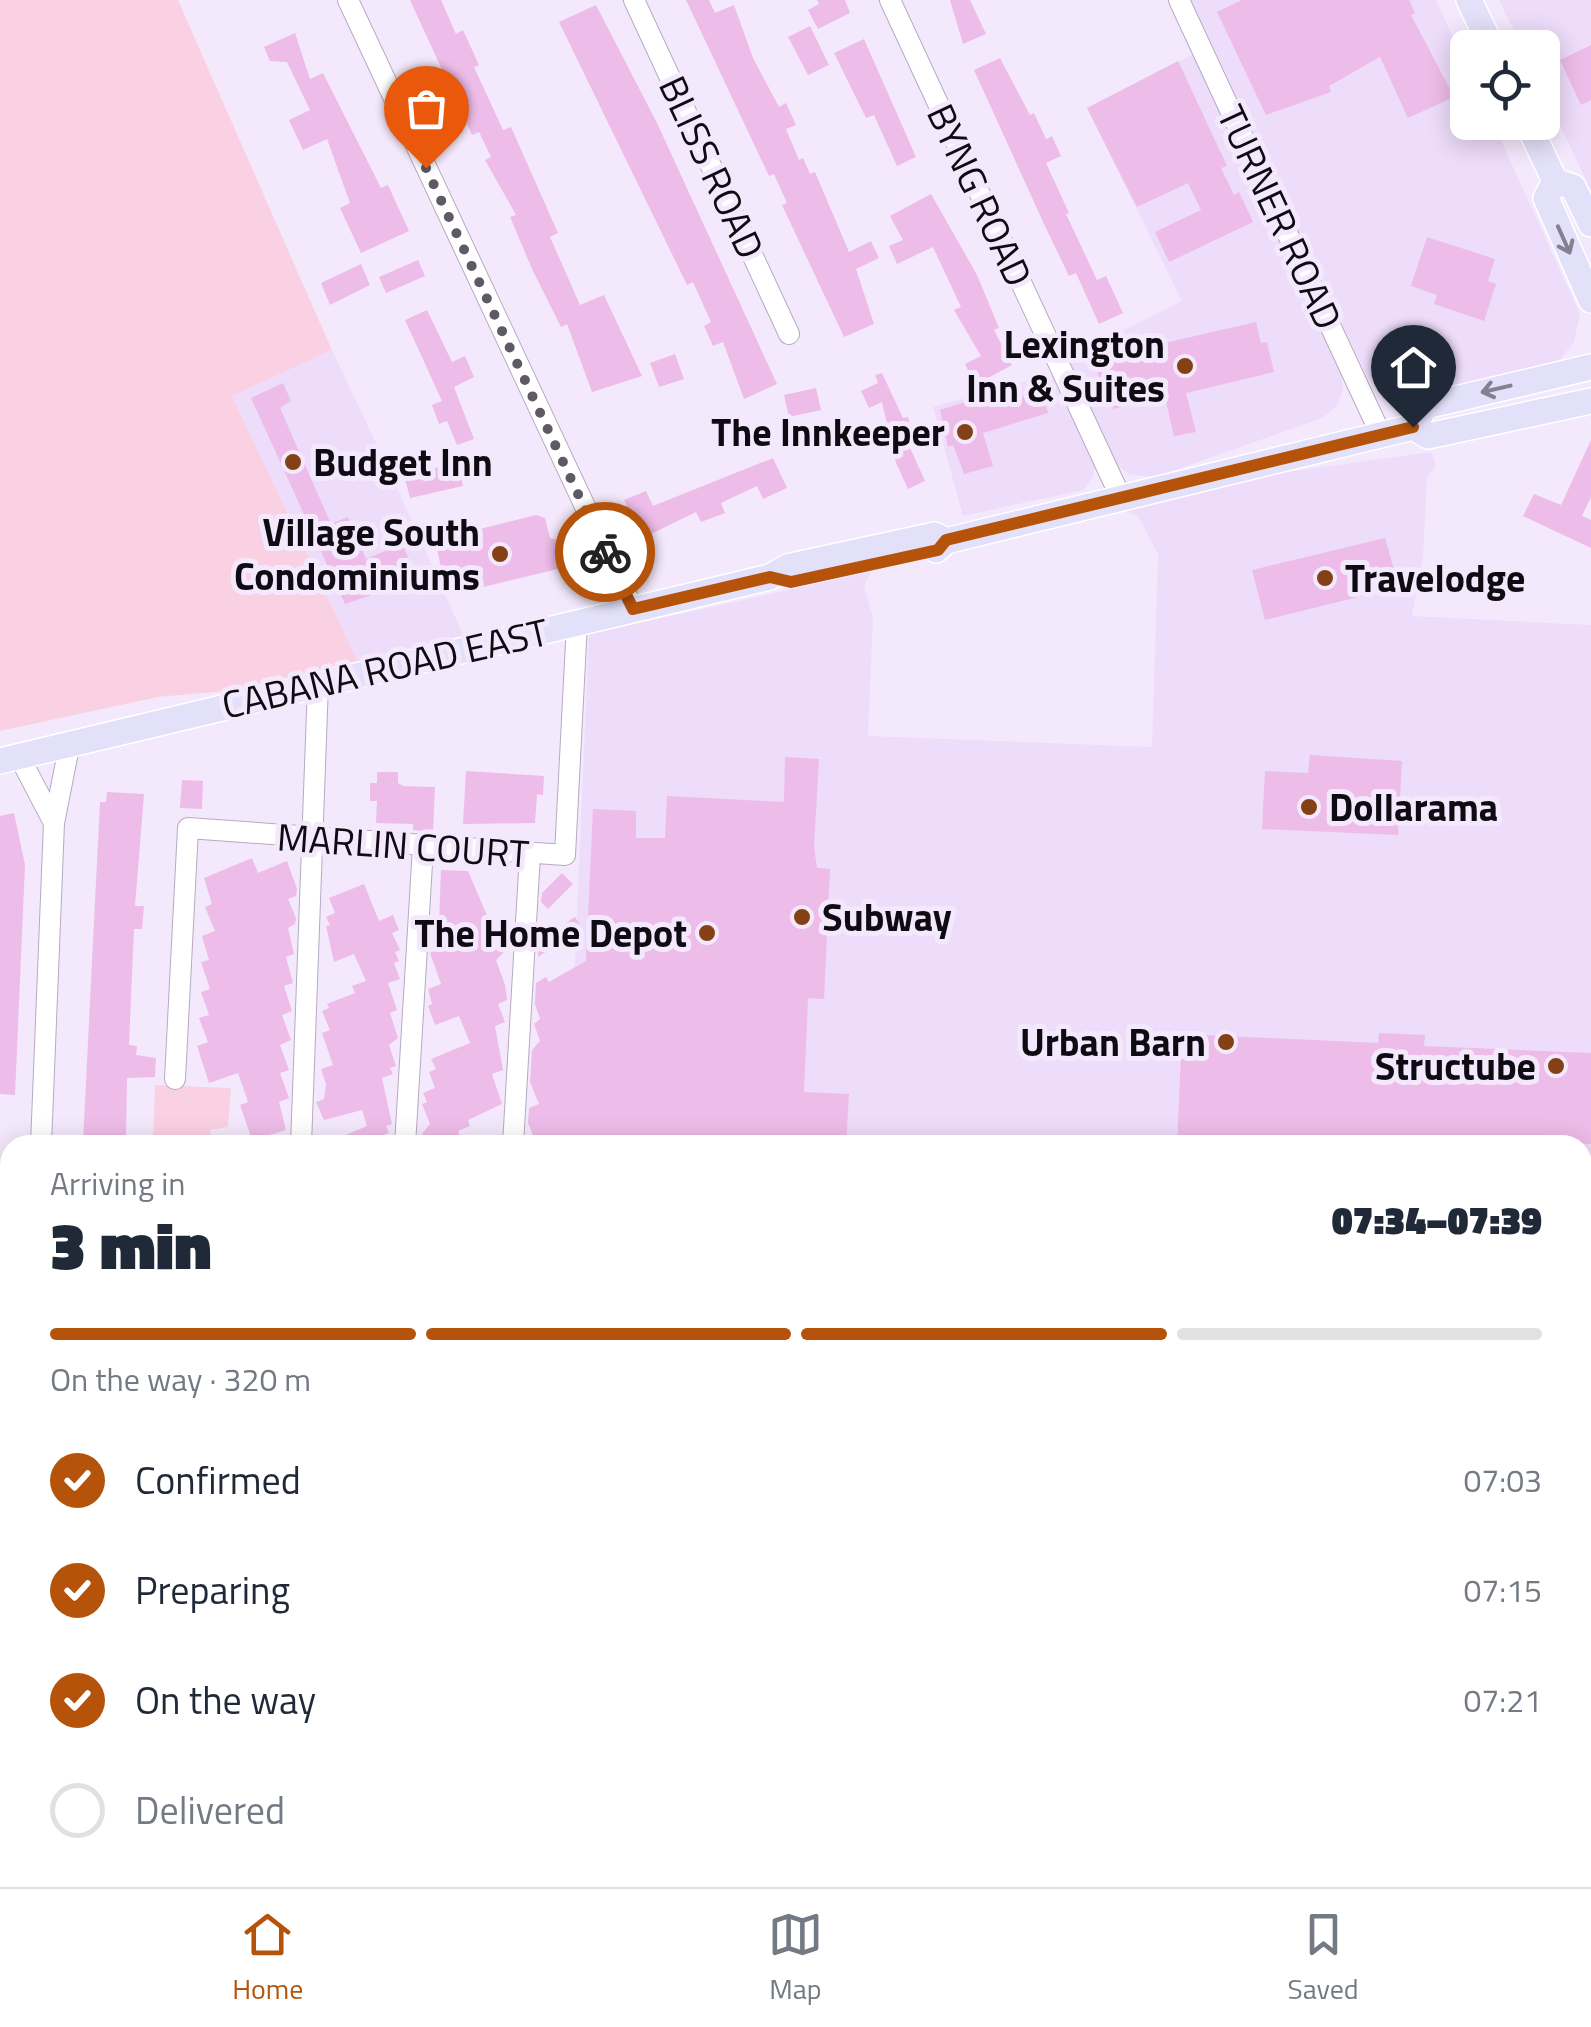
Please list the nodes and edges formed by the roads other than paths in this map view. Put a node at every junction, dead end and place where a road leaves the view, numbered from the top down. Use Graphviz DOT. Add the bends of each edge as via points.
graph roads {
  1 [pos="348,0"];
  2 [pos="634,0"];
  3 [pos="890,0"];
  4 [pos="1179,0"];
  5 [pos="1469,0"];
  6 [pos="1483,30"];
  7 [pos="1536,140"];
  8 [pos="1555,181"];
  9 [pos="1591,224"];
  10 [pos="1591,300"];
  11 [pos="790,334"];
  12 [pos="1591,367"];
  13 [pos="1591,401"];
  14 [pos="1413,427"];
  15 [pos="1380,435"];
  16 [pos="1121,498"];
  17 [pos="633,609"];
  18 [pos="577,622"];
  19 [pos="318,684"];
  20 [pos="70,742"];
  21 [pos="6,755"];
  22 [pos="54,823"];
  23 [pos="312,839"];
  24 [pos="423,847"];
  25 [pos="530,854"];
  26 [pos="175,1079"];
  27 [pos="41,1135"];
  28 [pos="300,1135"];
  29 [pos="406,1135"];
  30 [pos="514,1135"];
  1 -- 17 [label="street"];
  2 -- 11 [label="street, BLISS ROAD"];
  3 -- 16 [label="street, BYNG ROAD"];
  4 -- 15 [label="street, TURNER ROAD"];
  5 -- 6 [label="main road"];
  7 -- 8 [label="main road"];
  8 -- 9 [label="main road" via="1573,186"];
  8 -- 10 [label="main road, one-way" via="1546,198"];
  12 -- 14 [label="main road, CABANA ROAD EAST, one-way" via="1426,406"];
  13 -- 14 [label="main road, CABANA ROAD EAST" via="1428,436"];
  14 -- 15 [label="main road, CABANA ROAD EAST"];
  15 -- 16 [label="main road, CABANA ROAD EAST"];
  16 -- 17 [label="main road, CABANA ROAD EAST" via="946,540 938,550 791,582 770,577"];
  17 -- 18 [label="main road, CABANA ROAD EAST"];
  18 -- 19 [label="main road, CABANA ROAD EAST"];
  18 -- 25 [label="street, MARLIN COURT" via="565,855"];
  19 -- 20 [label="main road, CABANA ROAD EAST"];
  19 -- 23 [label="street"];
  20 -- 21 [label="main road, CABANA ROAD EAST"];
  20 -- 22 [label="street"];
  21 -- 22 [label="street"];
  22 -- 27 [label="street"];
  23 -- 24 [label="street, MARLIN COURT"];
  23 -- 26 [label="street, MARLIN COURT" via="188,828"];
  23 -- 28 [label="street"];
  24 -- 25 [label="street, MARLIN COURT"];
  24 -- 29 [label="street"];
  25 -- 30 [label="street"];
}
